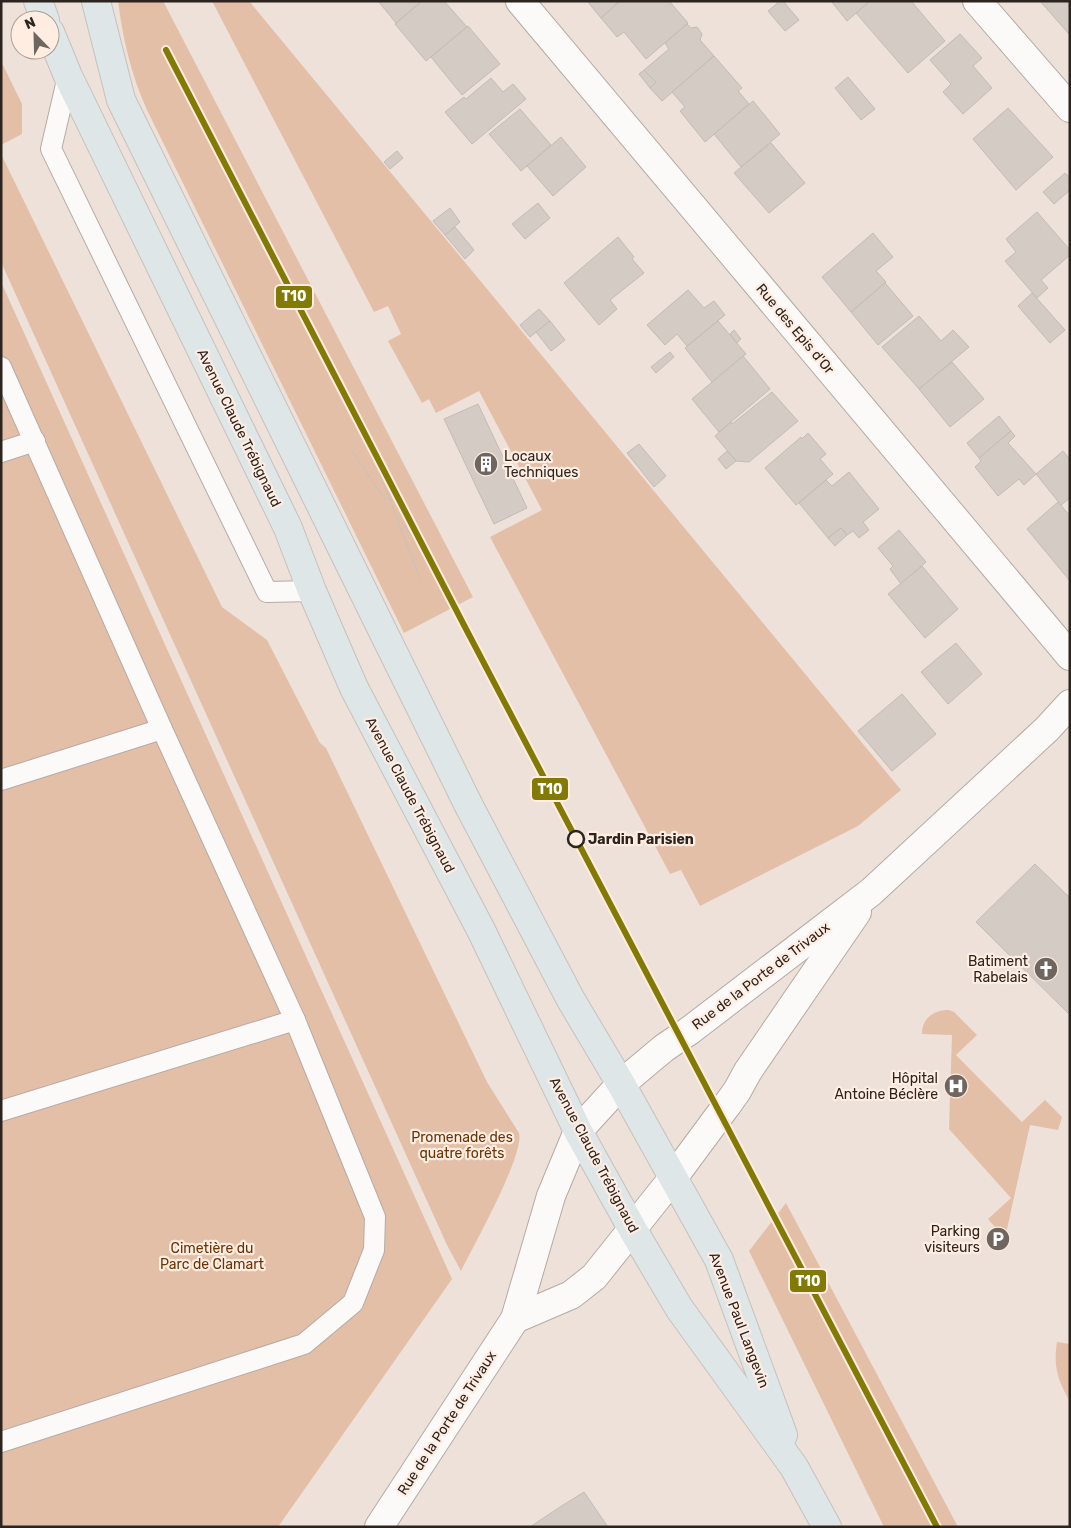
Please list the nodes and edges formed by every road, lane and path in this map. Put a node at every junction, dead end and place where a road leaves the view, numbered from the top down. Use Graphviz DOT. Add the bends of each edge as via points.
graph roads {
  1 [pos="96,1"];
  2 [pos="520,1"];
  3 [pos="977,1"];
  4 [pos="60,56"];
  5 [pos="68,76"];
  6 [pos="1070,108"];
  7 [pos="1,367"];
  8 [pos="35,441"];
  9 [pos="1,452"];
  10 [pos="312,591"];
  11 [pos="1070,656"];
  12 [pos="1070,704"];
  13 [pos="162,729"];
  14 [pos="1,780"];
  15 [pos="871,892"];
  16 [pos="295,1020"];
  17 [pos="621,1084"];
  18 [pos="1,1111"];
  19 [pos="578,1130"];
  20 [pos="673,1178"];
  21 [pos="633,1230"];
  22 [pos="515,1318"];
  23 [pos="1,1442"];
  24 [pos="794,1466"];
  25 [pos="379,1527"];
  26 [pos="827,1527"];
  1 -- 17 [label="main road" via="121,100 469,806 571,1000"];
  2 -- 11 [label="street, Rue des Epis d'Or"];
  3 -- 6 [label="street"];
  4 -- 5 [label="main road, Avenue Claude Trébignaud"];
  5 -- 10 [label="main road, Avenue Claude Trébignaud" via="288,528"];
  5 -- 10 [label="lane" via="51,149 267,592"];
  7 -- 8 [label="lane"];
  8 -- 9 [label="lane"];
  8 -- 13 [label="lane"];
  10 -- 19 [label="main road, Avenue Claude Trébignaud" via="354,688 481,930"];
  12 -- 15 [label="street, Rue de la Porte de Trivaux"];
  13 -- 14 [label="lane"];
  13 -- 16 [label="lane"];
  15 -- 17 [label="street, Rue de la Porte de Trivaux"];
  15 -- 20 [label="street, Rue de la Porte de Trivaux" via="737,1091"];
  16 -- 18 [label="lane"];
  16 -- 23 [label="lane" via="375,1217 374,1250 353,1303 304,1344"];
  17 -- 19 [label="street, Rue de la Porte de Trivaux"];
  17 -- 20 [label="main road"];
  19 -- 21 [label="main road, Avenue Claude Trébignaud"];
  19 -- 22 [label="street, Rue de la Porte de Trivaux" via="551,1196"];
  20 -- 21 [label="street, Rue de la Porte de Trivaux"];
  20 -- 24 [label="main road, Avenue Paul Langevin" via="719,1260"];
  21 -- 22 [label="street, Rue de la Porte de Trivaux" via="594,1277 572,1295"];
  21 -- 24 [label="main road, Avenue Claude Trébignaud" via="680,1308"];
  22 -- 25 [label="street, Rue de la Porte de Trivaux"];
  24 -- 26 [label="main road, Avenue Claude Trébignaud"];
}
